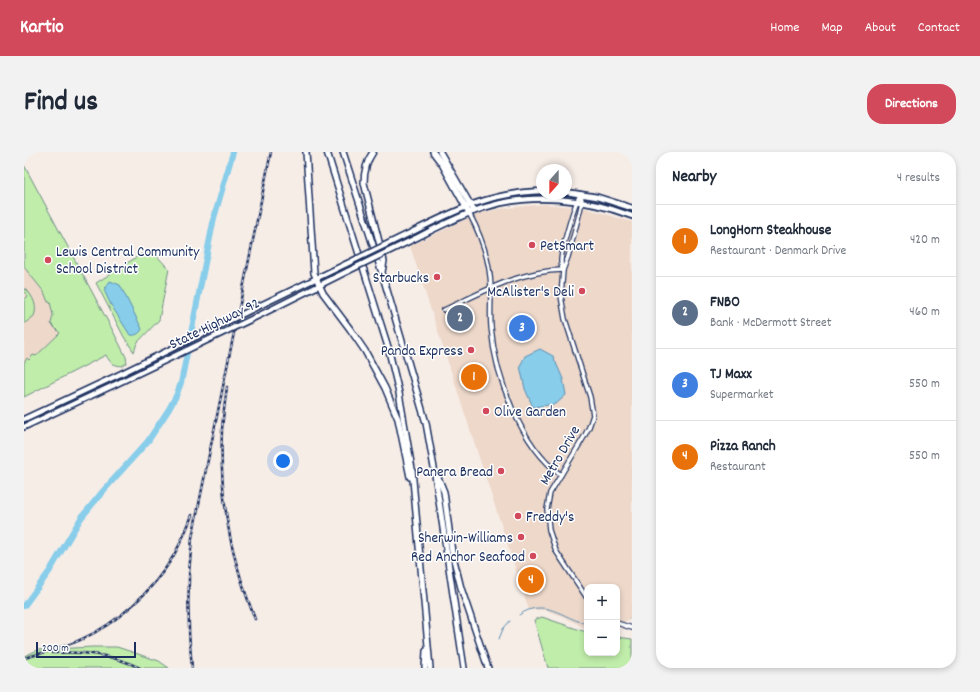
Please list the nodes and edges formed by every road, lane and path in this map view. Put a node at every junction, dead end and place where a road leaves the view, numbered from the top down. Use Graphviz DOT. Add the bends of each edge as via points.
graph roads {
  1 [pos="306,152"];
  2 [pos="327,152"];
  3 [pos="343,152"];
  4 [pos="373,152"];
  5 [pos="433,152"];
  6 [pos="440,152"];
  7 [pos="536,192"];
  8 [pos="572,193"];
  9 [pos="581,194"];
  10 [pos="579,201"];
  11 [pos="468,205"];
  12 [pos="632,208"];
  13 [pos="471,212"];
  14 [pos="632,216"];
  15 [pos="562,270"];
  16 [pos="382,273"];
  17 [pos="316,278"];
  18 [pos="320,285"];
  19 [pos="491,288"];
  20 [pos="444,310"];
  21 [pos="24,419"];
  22 [pos="24,427"];
  23 [pos="434,468"];
  24 [pos="561,475"];
  25 [pos="414,494"];
  26 [pos="584,594"];
  27 [pos="620,624"];
  28 [pos="632,628"];
  29 [pos="427,638"];
  30 [pos="425,668"];
  31 [pos="430,668"];
  32 [pos="464,668"];
  33 [pos="488,668"];
  1 -- 17 [label="highway"];
  2 -- 25 [label="highway" via="388,347 406,431"];
  3 -- 16 [label="highway"];
  4 -- 16 [label="highway" via="364,170 364,183 384,261"];
  5 -- 11 [label="highway"];
  6 -- 11 [label="highway"];
  7 -- 11 [label="main road, State Highway 92" via="500,196"];
  8 -- 9 [label="main road"];
  9 -- 10 [label="street, Metro Drive"];
  9 -- 12 [label="main road"];
  10 -- 13 [label="main road, State Highway 92" via="518,201"];
  10 -- 14 [label="main road, State Highway 92"];
  10 -- 15 [label="street, Metro Drive" via="568,257"];
  10 -- 15 [label="street, Metro Drive" via="561,259"];
  11 -- 13 [label="highway"];
  11 -- 17 [label="main road, State Highway 92, bridge"];
  13 -- 18 [label="main road, State Highway 92, bridge"];
  13 -- 19 [label="street" via="486,252"];
  15 -- 19 [label="street" via="529,274"];
  15 -- 24 [label="street, Metro Drive" via="563,310 590,397 593,416 587,433"];
  16 -- 23 [label="highway" via="426,423"];
  17 -- 18 [label="highway"];
  17 -- 21 [label="main road, State Highway 92, bridge"];
  18 -- 22 [label="main road, State Highway 92, bridge"];
  18 -- 25 [label="highway" via="323,293 365,351 388,394 398,419"];
  19 -- 20 [label="street"];
  19 -- 24 [label="street" via="493,346 506,394 536,449"];
  23 -- 32 [label="highway"];
  23 -- 33 [label="highway" via="444,492 452,552 461,588"];
  24 -- 26 [label="street, Metro Drive" via="549,497 548,525 559,556"];
  25 -- 29 [label="highway"];
  27 -- 28 [label="street"];
  29 -- 30 [label="highway"];
  29 -- 31 [label="highway"];
}
